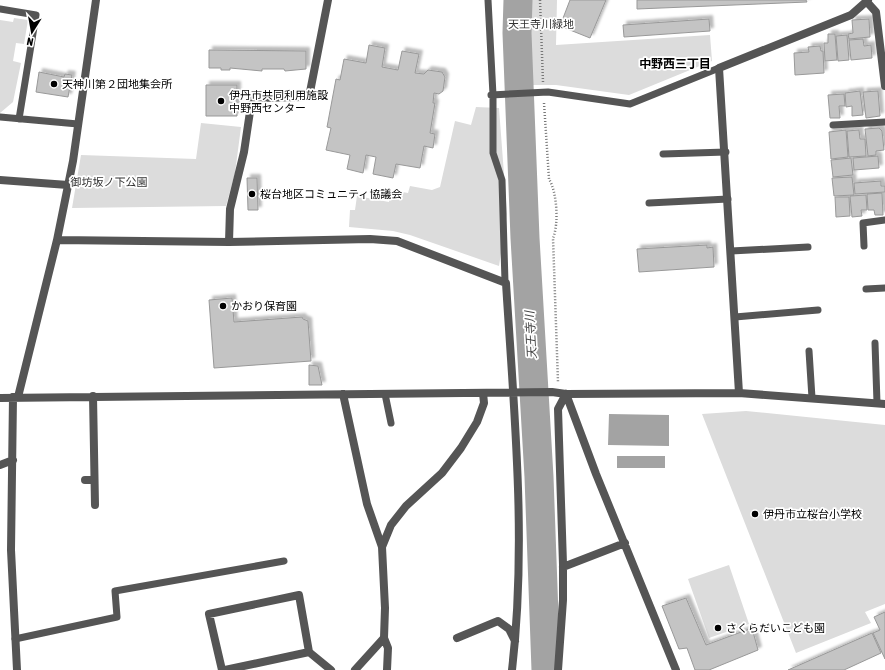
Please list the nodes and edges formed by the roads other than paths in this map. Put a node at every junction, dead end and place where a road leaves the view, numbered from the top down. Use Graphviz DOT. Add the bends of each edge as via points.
graph roads {
  1 [pos="96,0"];
  2 [pos="328,0"];
  3 [pos="488,0"];
  4 [pos="868,1"];
  5 [pos="0,9"];
  6 [pos="719,68"];
  7 [pos="885,86"];
  8 [pos="494,95"];
  9 [pos="0,117"];
  10 [pos="19,119"];
  11 [pos="885,122"];
  12 [pos="78,124"];
  13 [pos="833,125"];
  14 [pos="726,152"];
  15 [pos="663,154"];
  16 [pos="0,180"];
  17 [pos="68,185"];
  18 [pos="728,199"];
  19 [pos="649,203"];
  20 [pos="885,220"];
  21 [pos="57,240"];
  22 [pos="230,242"];
  23 [pos="864,246"];
  24 [pos="808,247"];
  25 [pos="731,251"];
  26 [pos="504,282"];
  27 [pos="885,288"];
  28 [pos="866,289"];
  29 [pos="818,310"];
  30 [pos="735,317"];
  31 [pos="875,343"];
  32 [pos="809,351"];
  33 [pos="483,393"];
  34 [pos="516,393"];
  35 [pos="559,393"];
  36 [pos="739,393"];
  37 [pos="343,394"];
  38 [pos="384,394"];
  39 [pos="93,396"];
  40 [pos="16,397"];
  41 [pos="0,398"];
  42 [pos="812,398"];
  43 [pos="881,403"];
  44 [pos="391,423"];
  45 [pos="13,460"];
  46 [pos="0,465"];
  47 [pos="85,480"];
  48 [pos="94,480"];
  49 [pos="95,505"];
  50 [pos="624,543"];
  51 [pos="382,547"];
  52 [pos="284,561"];
  53 [pos="563,568"];
  54 [pos="384,638"];
  55 [pos="457,638"];
  56 [pos="15,639"];
  57 [pos="515,642"];
  58 [pos="309,652"];
  59 [pos="17,670"];
  60 [pos="223,670"];
  61 [pos="330,670"];
  62 [pos="355,670"];
  63 [pos="387,670"];
  64 [pos="512,670"];
  65 [pos="558,670"];
  66 [pos="676,670"];
  1 -- 12 [label="street"];
  2 -- 22 [label="street" via="310,92 305,97 252,98 244,152 230,209"];
  3 -- 8 [label="lane"];
  4 -- 6 [label="street" via="851,15"];
  4 -- 7 [label="street" via="876,12"];
  5 -- 10 [label="lane" via="36,15"];
  6 -- 8 [label="lane" via="630,104 541,92"];
  6 -- 14 [label="street"];
  8 -- 26 [label="lane" via="493,153 502,180"];
  9 -- 10 [label="lane"];
  10 -- 12 [label="lane"];
  11 -- 13 [label="lane"];
  12 -- 17 [label="street"];
  14 -- 15 [label="lane"];
  14 -- 18 [label="street"];
  16 -- 17 [label="street"];
  17 -- 21 [label="street"];
  18 -- 19 [label="lane"];
  18 -- 25 [label="street"];
  20 -- 23 [label="lane" via="863,222"];
  21 -- 22 [label="street"];
  21 -- 40 [label="street"];
  22 -- 26 [label="street" via="370,239 397,241"];
  24 -- 25 [label="lane"];
  25 -- 30 [label="street"];
  26 -- 34 [label="street"];
  27 -- 28 [label="lane"];
  29 -- 30 [label="lane"];
  30 -- 36 [label="street"];
  31 -- 43 [label="lane"];
  32 -- 42 [label="lane"];
  33 -- 34 [label="street"];
  33 -- 38 [label="street"];
  33 -- 51 [label="street" via="484,403 478,422 462,448 442,473 406,506 391,525"];
  34 -- 35 [label="street"];
  34 -- 57 [label="street" via="520,504"];
  35 -- 36 [label="street"];
  35 -- 50 [label="street"];
  35 -- 53 [label="street"];
  36 -- 42 [label="street"];
  37 -- 38 [label="street"];
  37 -- 39 [label="street"];
  37 -- 51 [label="street" via="367,504"];
  38 -- 44 [label="lane"];
  39 -- 40 [label="street"];
  39 -- 48 [label="street"];
  40 -- 41 [label="street"];
  40 -- 45 [label="street"];
  42 -- 43 [label="street"];
  45 -- 46 [label="street"];
  45 -- 56 [label="street" via="11,550"];
  47 -- 48 [label="street"];
  48 -- 49 [label="street"];
  50 -- 53 [label="street"];
  50 -- 66 [label="street"];
  51 -- 54 [label="street"];
  52 -- 56 [label="lane" via="115,591 117,617"];
  53 -- 65 [label="street"];
  54 -- 62 [label="street"];
  54 -- 63 [label="street" via="388,648"];
  55 -- 57 [label="street" via="498,621 509,629"];
  56 -- 59 [label="street"];
  57 -- 64 [label="street"];
  58 -- 60 [label="street"];
  58 -- 60 [label="street" via="298,595 209,614"];
  58 -- 61 [label="street"];
}
